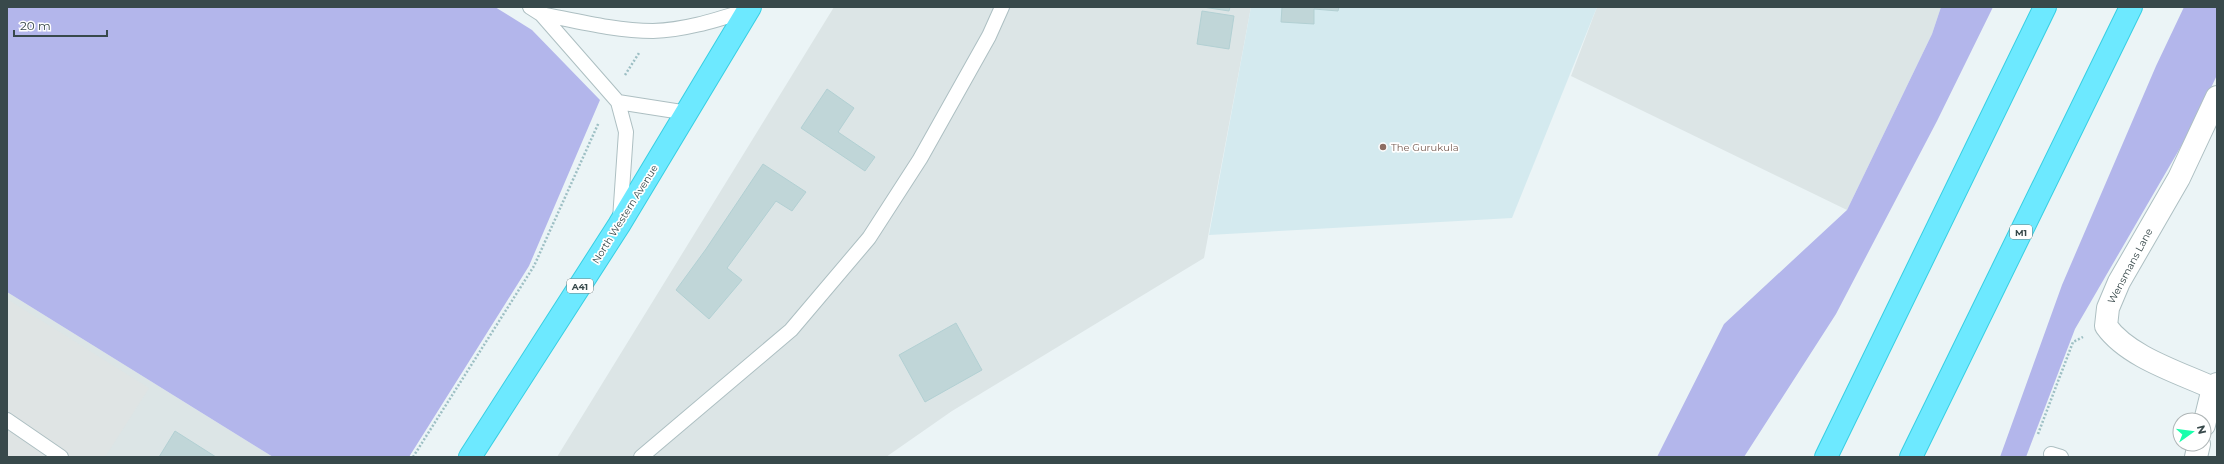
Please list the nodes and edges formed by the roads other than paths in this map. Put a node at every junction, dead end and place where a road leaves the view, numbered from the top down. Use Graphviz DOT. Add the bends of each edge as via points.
graph roads {
  1 [pos="1002,7"];
  2 [pos="2045,7"];
  3 [pos="2131,7"];
  4 [pos="749,9"];
  5 [pos="536,10"];
  6 [pos="2217,97"];
  7 [pos="618,102"];
  8 [pos="688,113"];
  9 [pos="619,225"];
  10 [pos="2215,386"];
  11 [pos="2208,412"];
  12 [pos="7,420"];
  13 [pos="61,457"];
  14 [pos="470,457"];
  15 [pos="642,457"];
  16 [pos="1826,457"];
  17 [pos="1911,457"];
  1 -- 15 [label="lane" via="989,36 920,159 869,238 791,330"];
  2 -- 16 [label="highway"];
  3 -- 17 [label="highway, M1"];
  4 -- 5 [label="lane" via="692,27 652,31 619,28"];
  4 -- 8 [label="highway, North Western Avenue / A41"];
  5 -- 7 [label="lane"];
  6 -- 10 [label="street, Wensmans Lane" via="2179,178 2119,282 2108,308 2106,326 2113,336 2128,348"];
  7 -- 8 [label="lane"];
  7 -- 9 [label="lane" via="626,132"];
  8 -- 9 [label="highway, North Western Avenue / A41"];
  9 -- 14 [label="highway, North Western Avenue / A41"];
  10 -- 11 [label="street"];
  12 -- 13 [label="lane"];
}
